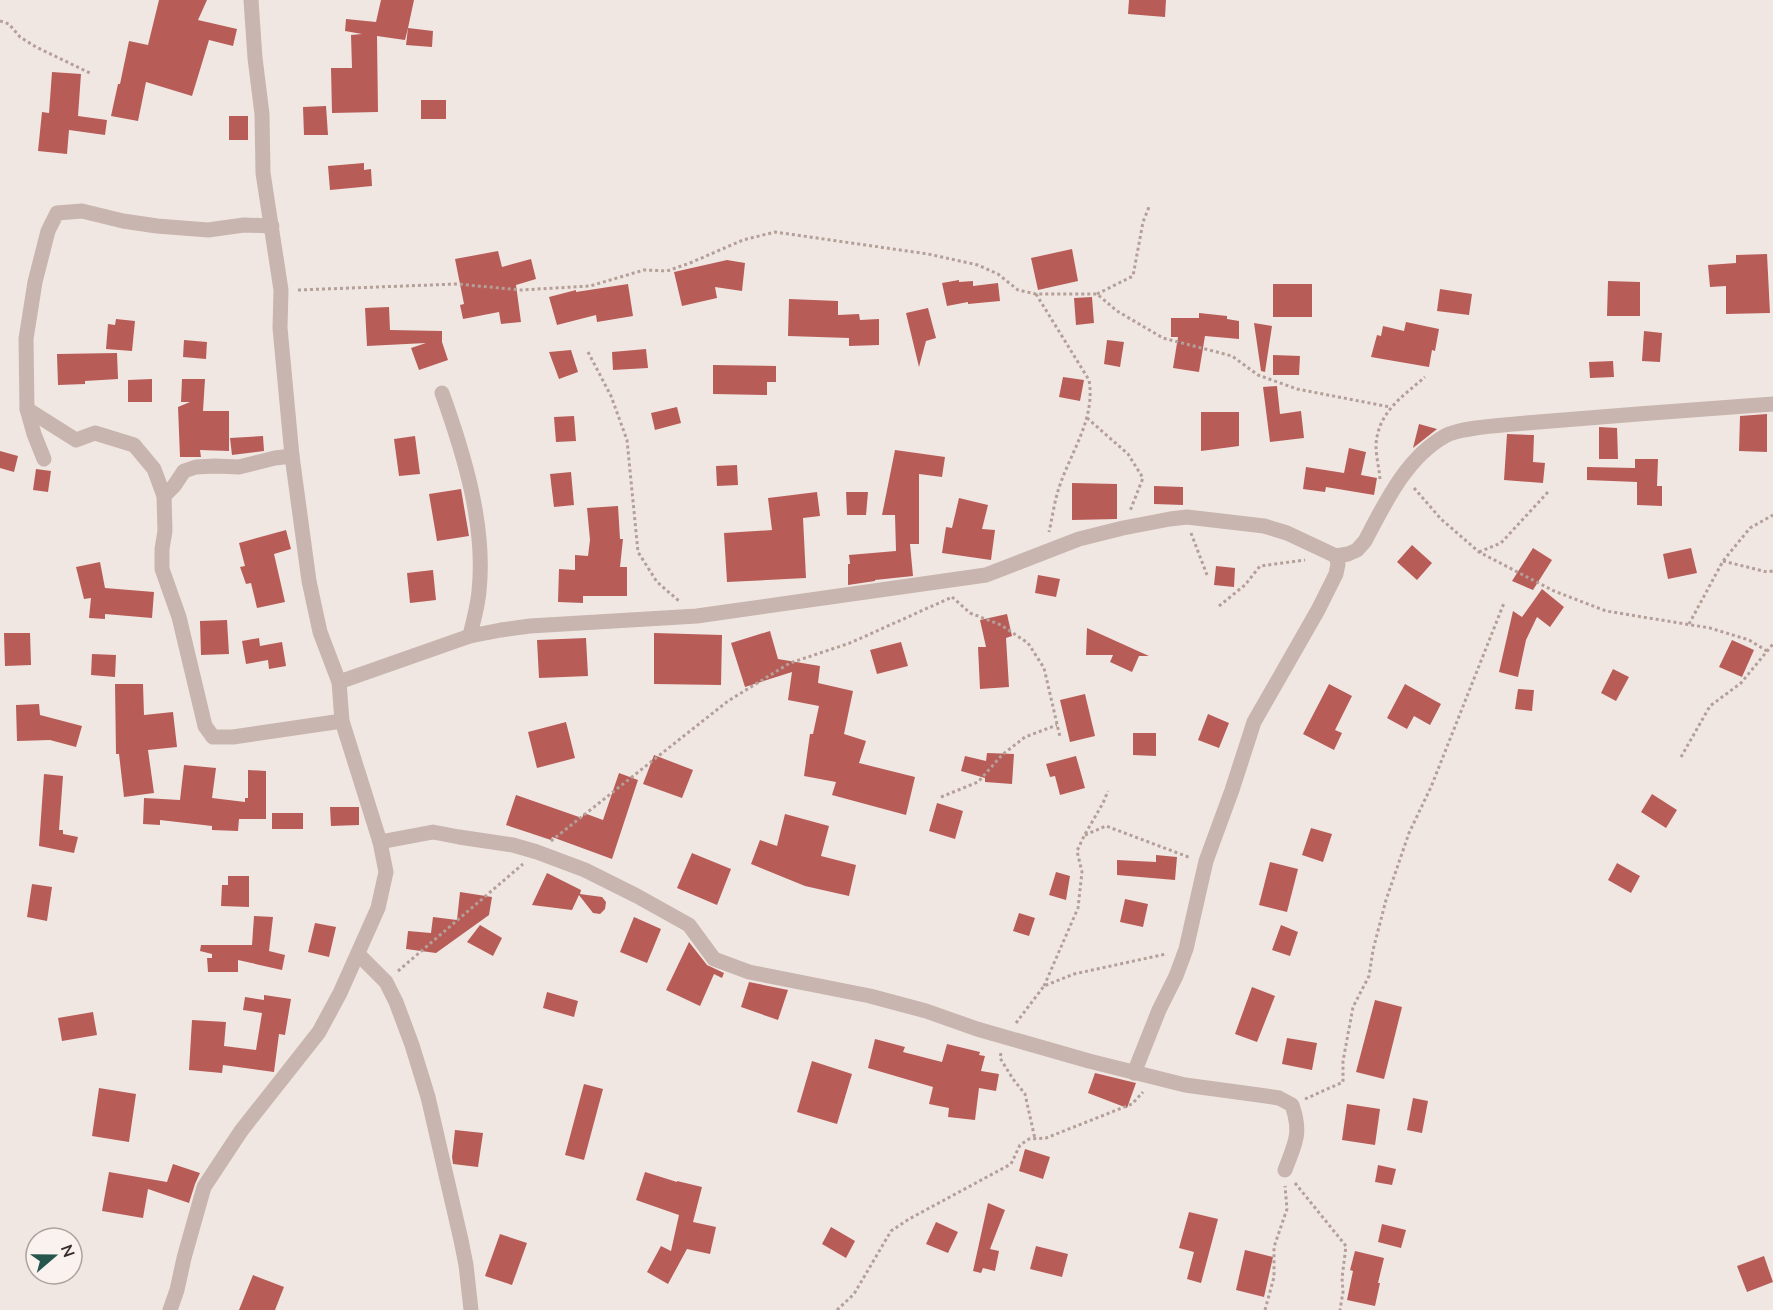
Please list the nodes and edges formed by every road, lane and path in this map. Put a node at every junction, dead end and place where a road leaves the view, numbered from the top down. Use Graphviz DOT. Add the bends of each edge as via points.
graph roads {
  1 [pos="251,0"];
  2 [pos="0,21"];
  3 [pos="92,74"];
  4 [pos="1149,207"];
  5 [pos="272,226"];
  6 [pos="281,290"];
  7 [pos="1036,294"];
  8 [pos="1097,294"];
  9 [pos="588,351"];
  10 [pos="1425,377"];
  11 [pos="442,393"];
  12 [pos="1773,404"];
  13 [pos="1390,407"];
  14 [pos="27,409"];
  15 [pos="1087,418"];
  16 [pos="292,456"];
  17 [pos="44,459"];
  18 [pos="1403,475"];
  19 [pos="1548,492"];
  20 [pos="164,496"];
  21 [pos="1384,505"];
  22 [pos="1773,515"];
  23 [pos="1187,517"];
  24 [pos="1123,528"];
  25 [pos="1045,552"];
  26 [pos="1479,552"];
  27 [pos="1336,556"];
  28 [pos="1723,561"];
  29 [pos="1773,571"];
  30 [pos="1207,575"];
  31 [pos="961,592"];
  32 [pos="952,597"];
  33 [pos="1504,603"];
  34 [pos="1219,606"];
  35 [pos="697,616"];
  36 [pos="1689,624"];
  37 [pos="471,636"];
  38 [pos="1773,644"];
  39 [pos="1767,651"];
  40 [pos="339,682"];
  41 [pos="342,721"];
  42 [pos="1057,726"];
  43 [pos="1060,737"];
  44 [pos="1682,757"];
  45 [pos="1108,791"];
  46 [pos="941,797"];
  47 [pos="1084,836"];
  48 [pos="380,842"];
  49 [pos="537,852"];
  50 [pos="1206,861"];
  51 [pos="1186,949"];
  52 [pos="358,954"];
  53 [pos="386,982"];
  54 [pos="1044,986"];
  55 [pos="1006,1036"];
  56 [pos="1134,1073"];
  57 [pos="1292,1105"];
  58 [pos="1035,1139"];
  59 [pos="1284,1170"];
  60 [pos="170,1310"];
  61 [pos="471,1310"];
  62 [pos="837,1310"];
  63 [pos="1265,1310"];
  64 [pos="1340,1310"];
  1 -- 5 [label="street" via="262,114 263,173"];
  2 -- 3 [label="path" via="36,47"];
  4 -- 8 [label="path" via="1133,276"];
  5 -- 6 [label="street"];
  5 -- 14 [label="street" via="208,230 123,221 82,211 57,213 48,231 35,282 26,339"];
  6 -- 7 [label="path" via="457,284 521,290 590,286 644,270 667,271 743,240 775,232 978,265 1018,290"];
  6 -- 16 [label="street" via="280,328"];
  7 -- 8 [label="path"];
  7 -- 15 [label="path" via="1089,380"];
  8 -- 13 [label="path" via="1117,312 1163,338 1232,356 1258,375 1298,389"];
  9 -- 35 [label="path" via="611,396 627,440 638,552 657,582"];
  10 -- 13 [label="path"];
  11 -- 37 [label="street" via="467,469 481,556"];
  12 -- 18 [label="street" via="1464,430 1432,445"];
  13 -- 21 [label="path" via="1379,427 1376,447"];
  14 -- 17 [label="street"];
  14 -- 20 [label="street" via="76,440 95,433 134,445 154,469"];
  15 -- 24 [label="path" via="1128,454 1143,478"];
  15 -- 25 [label="path" via="1058,491"];
  16 -- 20 [label="street" via="239,467 196,467 184,471"];
  16 -- 40 [label="street" via="309,581 320,632"];
  18 -- 21 [label="street"];
  18 -- 26 [label="path" via="1440,519"];
  19 -- 26 [label="path" via="1501,543"];
  20 -- 41 [label="street" via="162,569 179,617 205,726 213,737"];
  21 -- 27 [label="street" via="1357,550"];
  22 -- 28 [label="path" via="1750,528"];
  23 -- 24 [label="street"];
  23 -- 27 [label="street" via="1287,532"];
  23 -- 30 [label="path"];
  24 -- 25 [label="street"];
  25 -- 35 [label="street" via="986,575"];
  26 -- 36 [label="path" via="1554,591 1606,611"];
  27 -- 34 [label="path" via="1260,566 1245,585"];
  27 -- 50 [label="street" via="1336,574 1254,722"];
  28 -- 29 [label="path"];
  28 -- 36 [label="path"];
  31 -- 32 [label="path"];
  32 -- 42 [label="path" via="970,613 1001,625 1028,643 1044,668"];
  32 -- 49 [label="path" via="850,643 790,663 728,701"];
  33 -- 57 [label="path" via="1386,900 1369,976 1353,1006 1343,1082"];
  35 -- 37 [label="street" via="530,626"];
  36 -- 39 [label="path" via="1749,640"];
  37 -- 40 [label="street"];
  38 -- 39 [label="path"];
  39 -- 44 [label="path" via="1742,683 1710,706"];
  40 -- 41 [label="street"];
  41 -- 48 [label="street"];
  42 -- 43 [label="path"];
  42 -- 46 [label="path" via="1025,737 978,782"];
  45 -- 47 [label="path"];
  47 -- 50 [label="path" via="1107,826"];
  47 -- 54 [label="path" via="1077,851 1082,872 1078,908"];
  48 -- 49 [label="street" via="433,832"];
  48 -- 52 [label="street" via="386,872 383,890"];
  49 -- 53 [label="path"];
  49 -- 55 [label="street" via="595,875 689,925 714,959 749,972 870,996"];
  50 -- 51 [label="street"];
  51 -- 54 [label="path" via="1074,974"];
  51 -- 56 [label="street"];
  52 -- 53 [label="street"];
  52 -- 60 [label="street" via="319,1032 241,1131 204,1187"];
  53 -- 61 [label="street" via="428,1097 466,1265"];
  54 -- 55 [label="path"];
  55 -- 56 [label="street"];
  55 -- 58 [label="path" via="1000,1058 1025,1094"];
  56 -- 57 [label="street" via="1185,1085 1279,1098"];
  56 -- 58 [label="path" via="1143,1092 1132,1104"];
  57 -- 59 [label="street" via="1297,1137"];
  58 -- 62 [label="path" via="1020,1145 1011,1164 891,1231 854,1294"];
  59 -- 63 [label="path" via="1287,1209 1274,1247 1274,1277"];
  59 -- 64 [label="path" via="1346,1246"];
}
